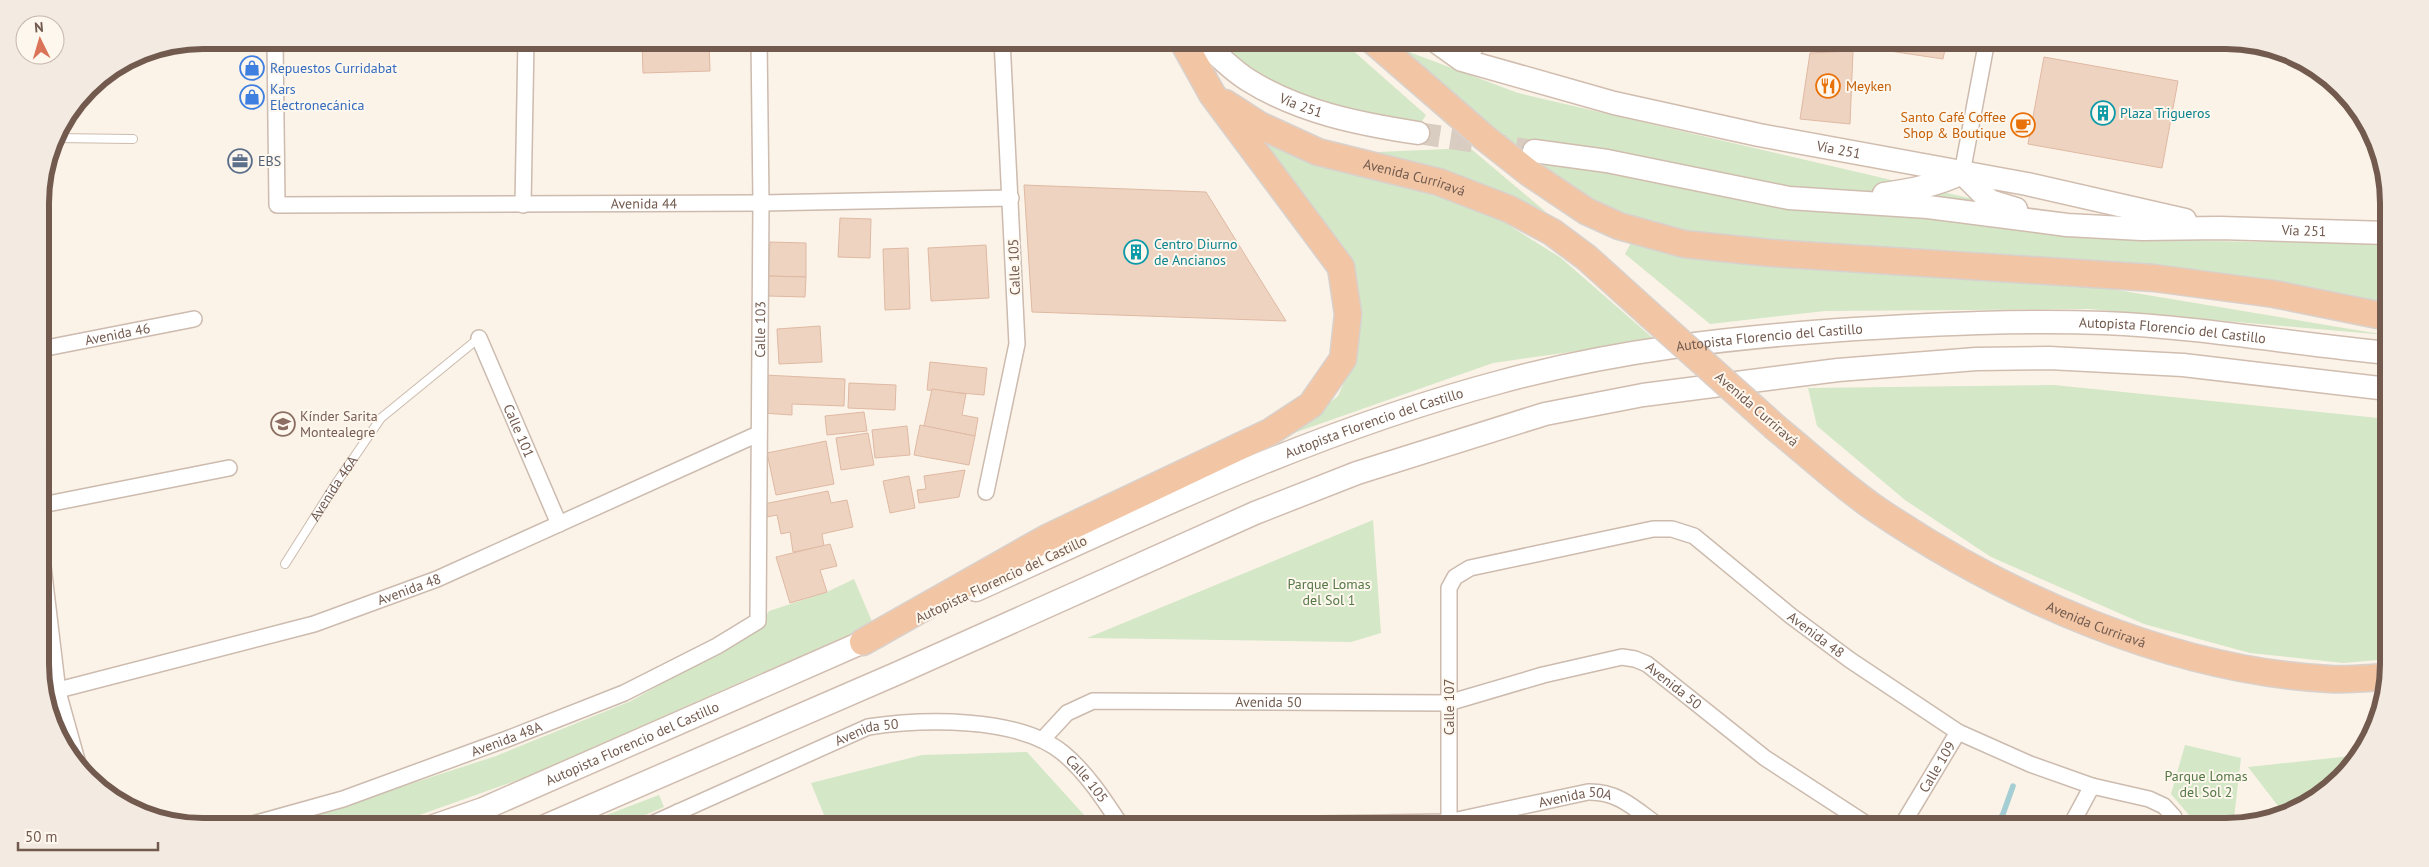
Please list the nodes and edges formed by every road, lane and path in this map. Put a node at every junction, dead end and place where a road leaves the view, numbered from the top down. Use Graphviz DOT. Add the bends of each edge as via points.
graph roads {
  1 [pos="275,49"];
  2 [pos="526,49"];
  3 [pos="759,49"];
  4 [pos="1003,49"];
  5 [pos="1177,49"];
  6 [pos="1187,49"];
  7 [pos="1212,49"];
  8 [pos="1382,49"];
  9 [pos="1447,49"];
  10 [pos="1472,49"];
  11 [pos="1985,49"];
  12 [pos="1462,60"];
  13 [pos="1212,94"];
  14 [pos="1418,133"];
  15 [pos="63,138"];
  16 [pos="133,139"];
  17 [pos="1534,151"];
  18 [pos="1962,173"];
  19 [pos="1011,198"];
  20 [pos="1829,201"];
  21 [pos="761,203"];
  22 [pos="524,205"];
  23 [pos="2067,225"];
  24 [pos="2220,228"];
  25 [pos="2380,233"];
  26 [pos="2380,315"];
  27 [pos="194,319"];
  28 [pos="478,338"];
  29 [pos="49,347"];
  30 [pos="2380,352"];
  31 [pos="2380,388"];
  32 [pos="758,434"];
  33 [pos="229,468"];
  34 [pos="986,492"];
  35 [pos="49,504"];
  36 [pos="558,524"];
  37 [pos="285,564"];
  38 [pos="1449,588"];
  39 [pos="758,620"];
  40 [pos="863,642"];
  41 [pos="49,663"];
  42 [pos="2379,677"];
  43 [pos="50,683"];
  44 [pos="51,693"];
  45 [pos="53,699"];
  46 [pos="1448,703"];
  47 [pos="1958,732"];
  48 [pos="67,735"];
  49 [pos="1042,740"];
  50 [pos="2092,786"];
  51 [pos="678,812"];
  52 [pos="274,818"];
  53 [pos="457,818"];
  54 [pos="564,818"];
  55 [pos="665,818"];
  56 [pos="681,818"];
  57 [pos="1116,818"];
  58 [pos="1449,818"];
  59 [pos="1475,818"];
  60 [pos="1648,818"];
  61 [pos="1857,818"];
  62 [pos="1906,818"];
  63 [pos="2075,818"];
  64 [pos="2174,818"];
  1 -- 22 [label="street, Avenida 44" via="277,206"];
  2 -- 22 [label="street"];
  3 -- 21 [label="street, Calle 103"];
  4 -- 19 [label="street, Calle 105"];
  5 -- 13 [label="main road"];
  6 -- 13 [label="highway, Avenida Curriravá"];
  7 -- 14 [label="main road, Vía 251" via="1247,79 1275,95 1324,114"];
  8 -- 26 [label="highway" via="1484,138 1557,193 1618,226 1684,244 1771,253 2154,278 2274,294"];
  9 -- 12 [label="main road, Vía 251"];
  10 -- 12 [label="street"];
  11 -- 18 [label="street"];
  12 -- 18 [label="main road, Vía 251" via="1614,103"];
  13 -- 40 [label="highway" via="1341,267 1348,314 1342,359 1329,382 1311,405 1270,432 1047,538"];
  13 -- 42 [label="highway, Avenida Curriravá, bridge" via="1259,125 1318,152 1439,182 1509,209 1552,232 1587,258 1776,428 1872,506 1968,566 2101,629 2230,666 2330,679"];
  15 -- 16 [label="lane"];
  17 -- 20 [label="main road, Vía 251" via="1607,161 1788,198"];
  18 -- 20 [label="main road" via="1915,190"];
  18 -- 23 [label="main road" via="1990,201"];
  18 -- 24 [label="main road, Vía 251" via="2027,184"];
  19 -- 21 [label="street, Avenida 44"];
  19 -- 34 [label="street, Calle 105" via="1017,344"];
  20 -- 23 [label="main road, Vía 251" via="1928,207"];
  21 -- 22 [label="street, Avenida 44"];
  21 -- 32 [label="street, Calle 103"];
  23 -- 24 [label="main road, Vía 251" via="2142,229"];
  24 -- 25 [label="main road, Vía 251"];
  27 -- 29 [label="street, Avenida 46"];
  28 -- 36 [label="street, Calle 101"];
  28 -- 37 [label="lane, Avenida 46A" via="381,418"];
  30 -- 40 [label="main road, Autopista Florencio del Castillo" via="2107,323 1972,322 1796,333 1633,352 1501,381 1384,417 1277,457 1142,514"];
  31 -- 54 [label="main road" via="2183,364 2049,358 1976,359 1808,374 1642,395 1545,414 1357,473 1255,512 898,673"];
  32 -- 36 [label="street, Avenida 48"];
  32 -- 39 [label="street, Calle 103"];
  33 -- 35 [label="street"];
  36 -- 44 [label="street, Avenida 48" via="437,579 314,624"];
  38 -- 46 [label="street, Calle 107"];
  38 -- 47 [label="street, Avenida 48" via="1455,577 1470,568 1653,529 1694,536 1850,660"];
  39 -- 52 [label="street, Avenida 48A" via="717,646 606,700 343,799"];
  40 -- 53 [label="main road, Autopista Florencio del Castillo"];
  41 -- 43 [label="street"];
  45 -- 48 [label="street"];
  46 -- 49 [label="street, Avenida 50" via="1093,701 1067,713"];
  46 -- 58 [label="street, Calle 107"];
  46 -- 61 [label="street, Avenida 50" via="1543,675 1622,657 1635,659 1647,664 1766,758"];
  47 -- 50 [label="street, Avenida 48" via="2030,764"];
  47 -- 62 [label="street, Calle 109"];
  49 -- 51 [label="street, Avenida 50" via="990,725 899,722 868,727"];
  49 -- 57 [label="street, Calle 105" via="1062,752 1077,767"];
  50 -- 63 [label="street"];
  50 -- 64 [label="street, Avenida 48" via="2156,802"];
  51 -- 55 [label="street, Avenida 50"];
  51 -- 56 [label="street"];
  59 -- 60 [label="street, Avenida 50A" via="1603,791 1619,797"];
}
